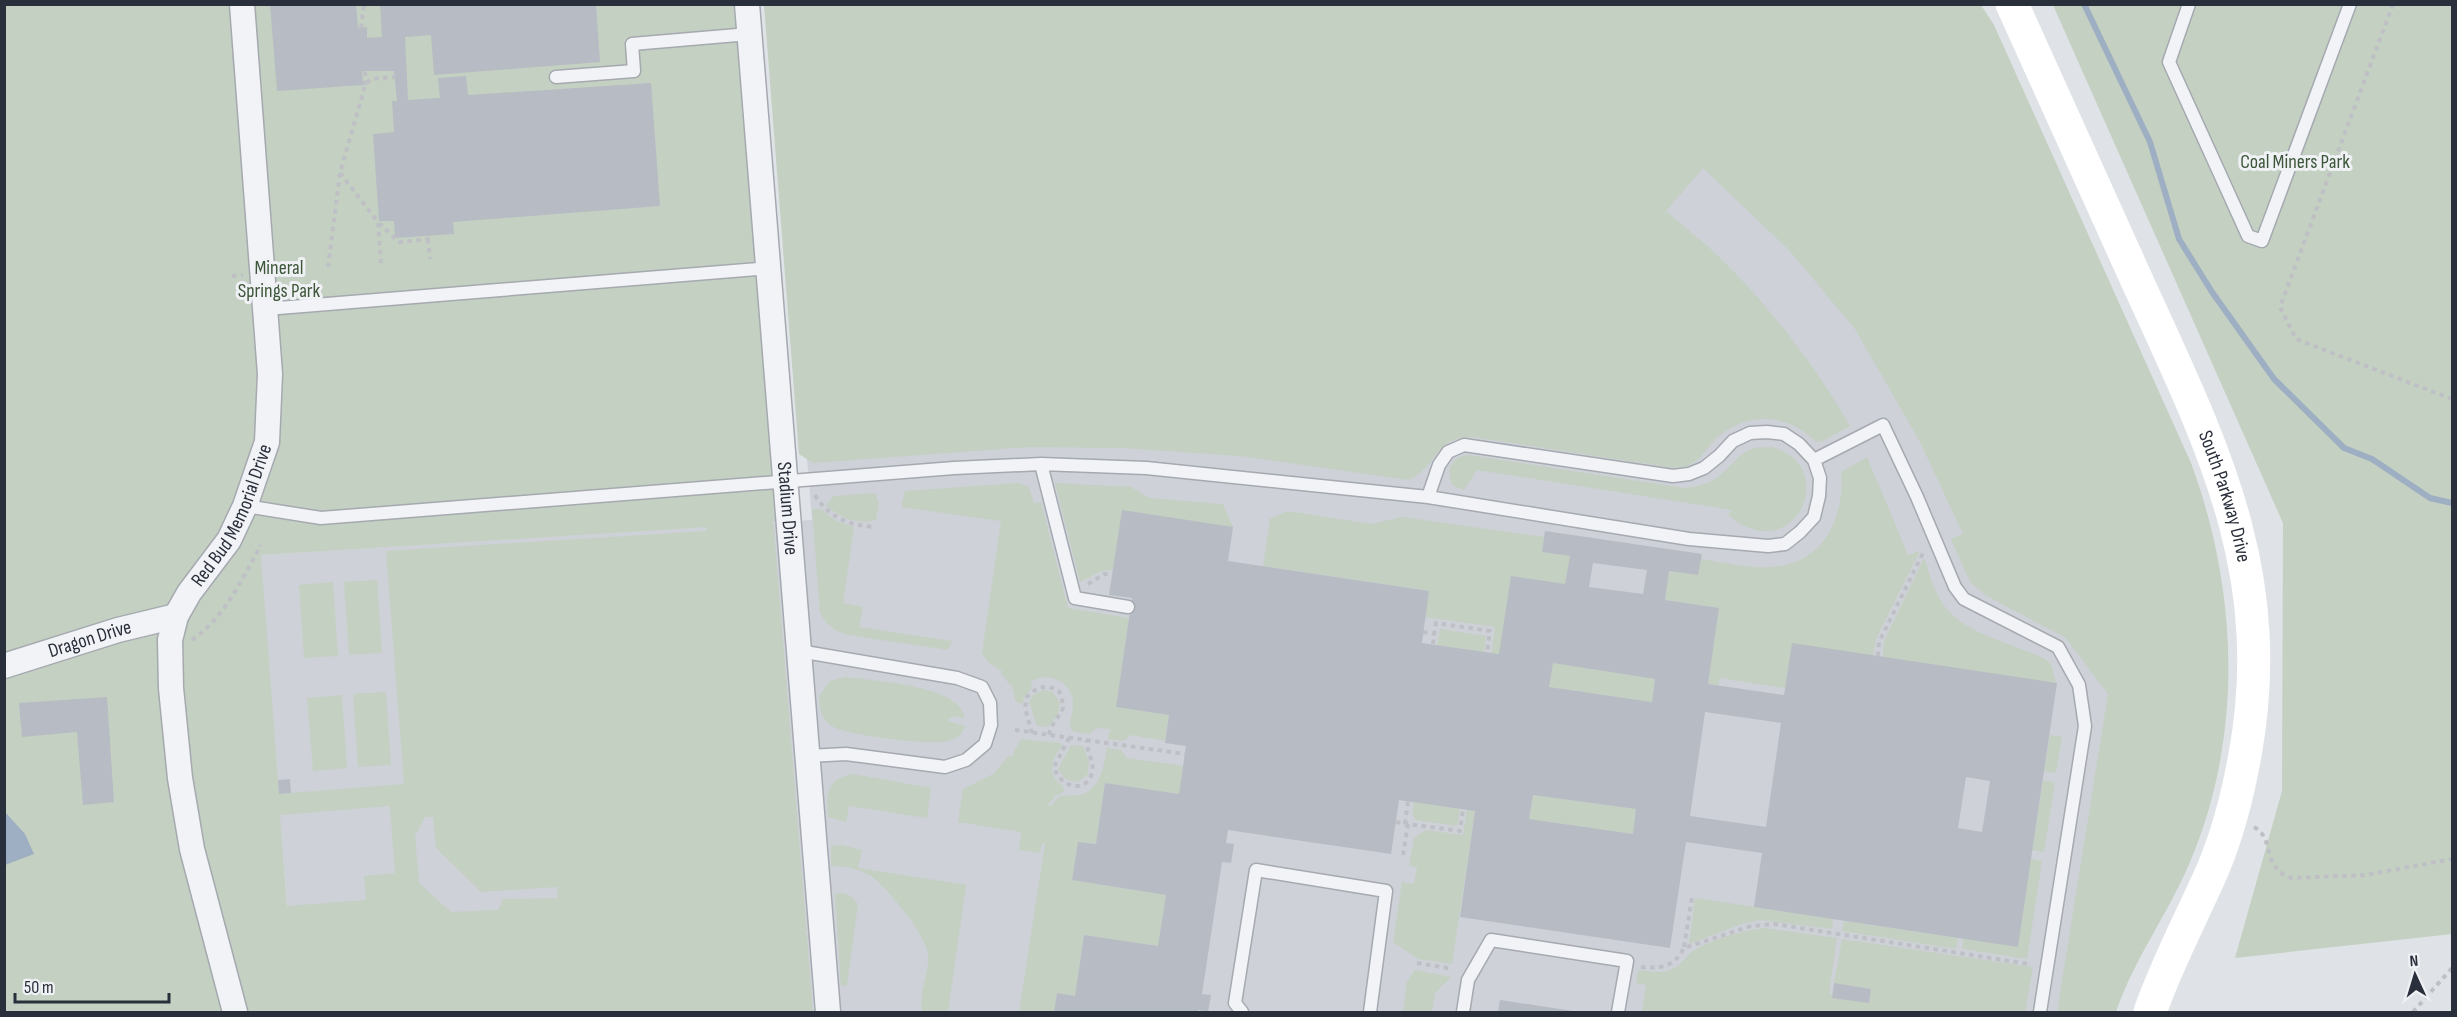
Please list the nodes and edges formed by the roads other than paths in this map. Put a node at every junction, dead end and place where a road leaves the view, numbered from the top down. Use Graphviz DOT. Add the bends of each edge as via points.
graph roads {
  1 [pos="243,4"];
  2 [pos="747,4"];
  3 [pos="2012,4"];
  4 [pos="2189,4"];
  5 [pos="2350,4"];
  6 [pos="749,34"];
  7 [pos="556,77"];
  8 [pos="769,268"];
  9 [pos="266,309"];
  10 [pos="1814,460"];
  11 [pos="1041,465"];
  12 [pos="785,482"];
  13 [pos="1428,497"];
  14 [pos="245,506"];
  15 [pos="1128,607"];
  16 [pos="176,616"];
  17 [pos="799,651"];
  18 [pos="4,666"];
  19 [pos="808,756"];
  20 [pos="235,1012"];
  21 [pos="828,1012"];
  22 [pos="1242,1012"];
  23 [pos="1370,1012"];
  24 [pos="1463,1012"];
  25 [pos="1618,1012"];
  26 [pos="2040,1012"];
  27 [pos="2150,1012"];
  1 -- 9 [label="street, Red Bud Memorial Drive"];
  2 -- 6 [label="street, Stadium Drive"];
  3 -- 27 [label="main road, South Parkway Drive" via="2198,415 2233,510 2248,578 2254,653 2246,753 2230,820 2213,868"];
  4 -- 5 [label="lane" via="2169,62 2248,236 2262,241"];
  6 -- 7 [label="lane" via="632,44 634,71"];
  6 -- 8 [label="street, Stadium Drive"];
  8 -- 9 [label="lane"];
  8 -- 12 [label="street, Stadium Drive"];
  9 -- 14 [label="street, Red Bud Memorial Drive" via="270,374 267,442"];
  10 -- 13 [label="lane" via="1784,434 1767,432 1750,432 1733,441 1704,468 1673,476 1464,445 1448,452"];
  10 -- 13 [label="lane" via="1820,478 1814,517 1785,543 1768,546 1689,539"];
  10 -- 26 [label="lane" via="1883,425 1955,587 1964,599 2058,647 2079,685 2085,726"];
  11 -- 12 [label="lane"];
  11 -- 13 [label="lane" via="1146,468"];
  11 -- 15 [label="lane" via="1075,598"];
  12 -- 14 [label="lane" via="321,518"];
  12 -- 17 [label="street, Stadium Drive"];
  14 -- 16 [label="street, Red Bud Memorial Drive" via="220,554"];
  16 -- 18 [label="street, Dragon Drive"];
  16 -- 20 [label="street, Red Bud Memorial Drive" via="170,640 171,688 180,778 192,849"];
  17 -- 19 [label="street, Stadium Drive"];
  17 -- 19 [label="lane" via="957,678 982,687 990,703 991,724 985,744 966,760 945,767 846,754"];
  19 -- 21 [label="street, Stadium Drive"];
  22 -- 23 [label="lane" via="1235,1003 1256,870 1386,891"];
  24 -- 25 [label="lane" via="1468,980 1491,940 1627,961"];
}
